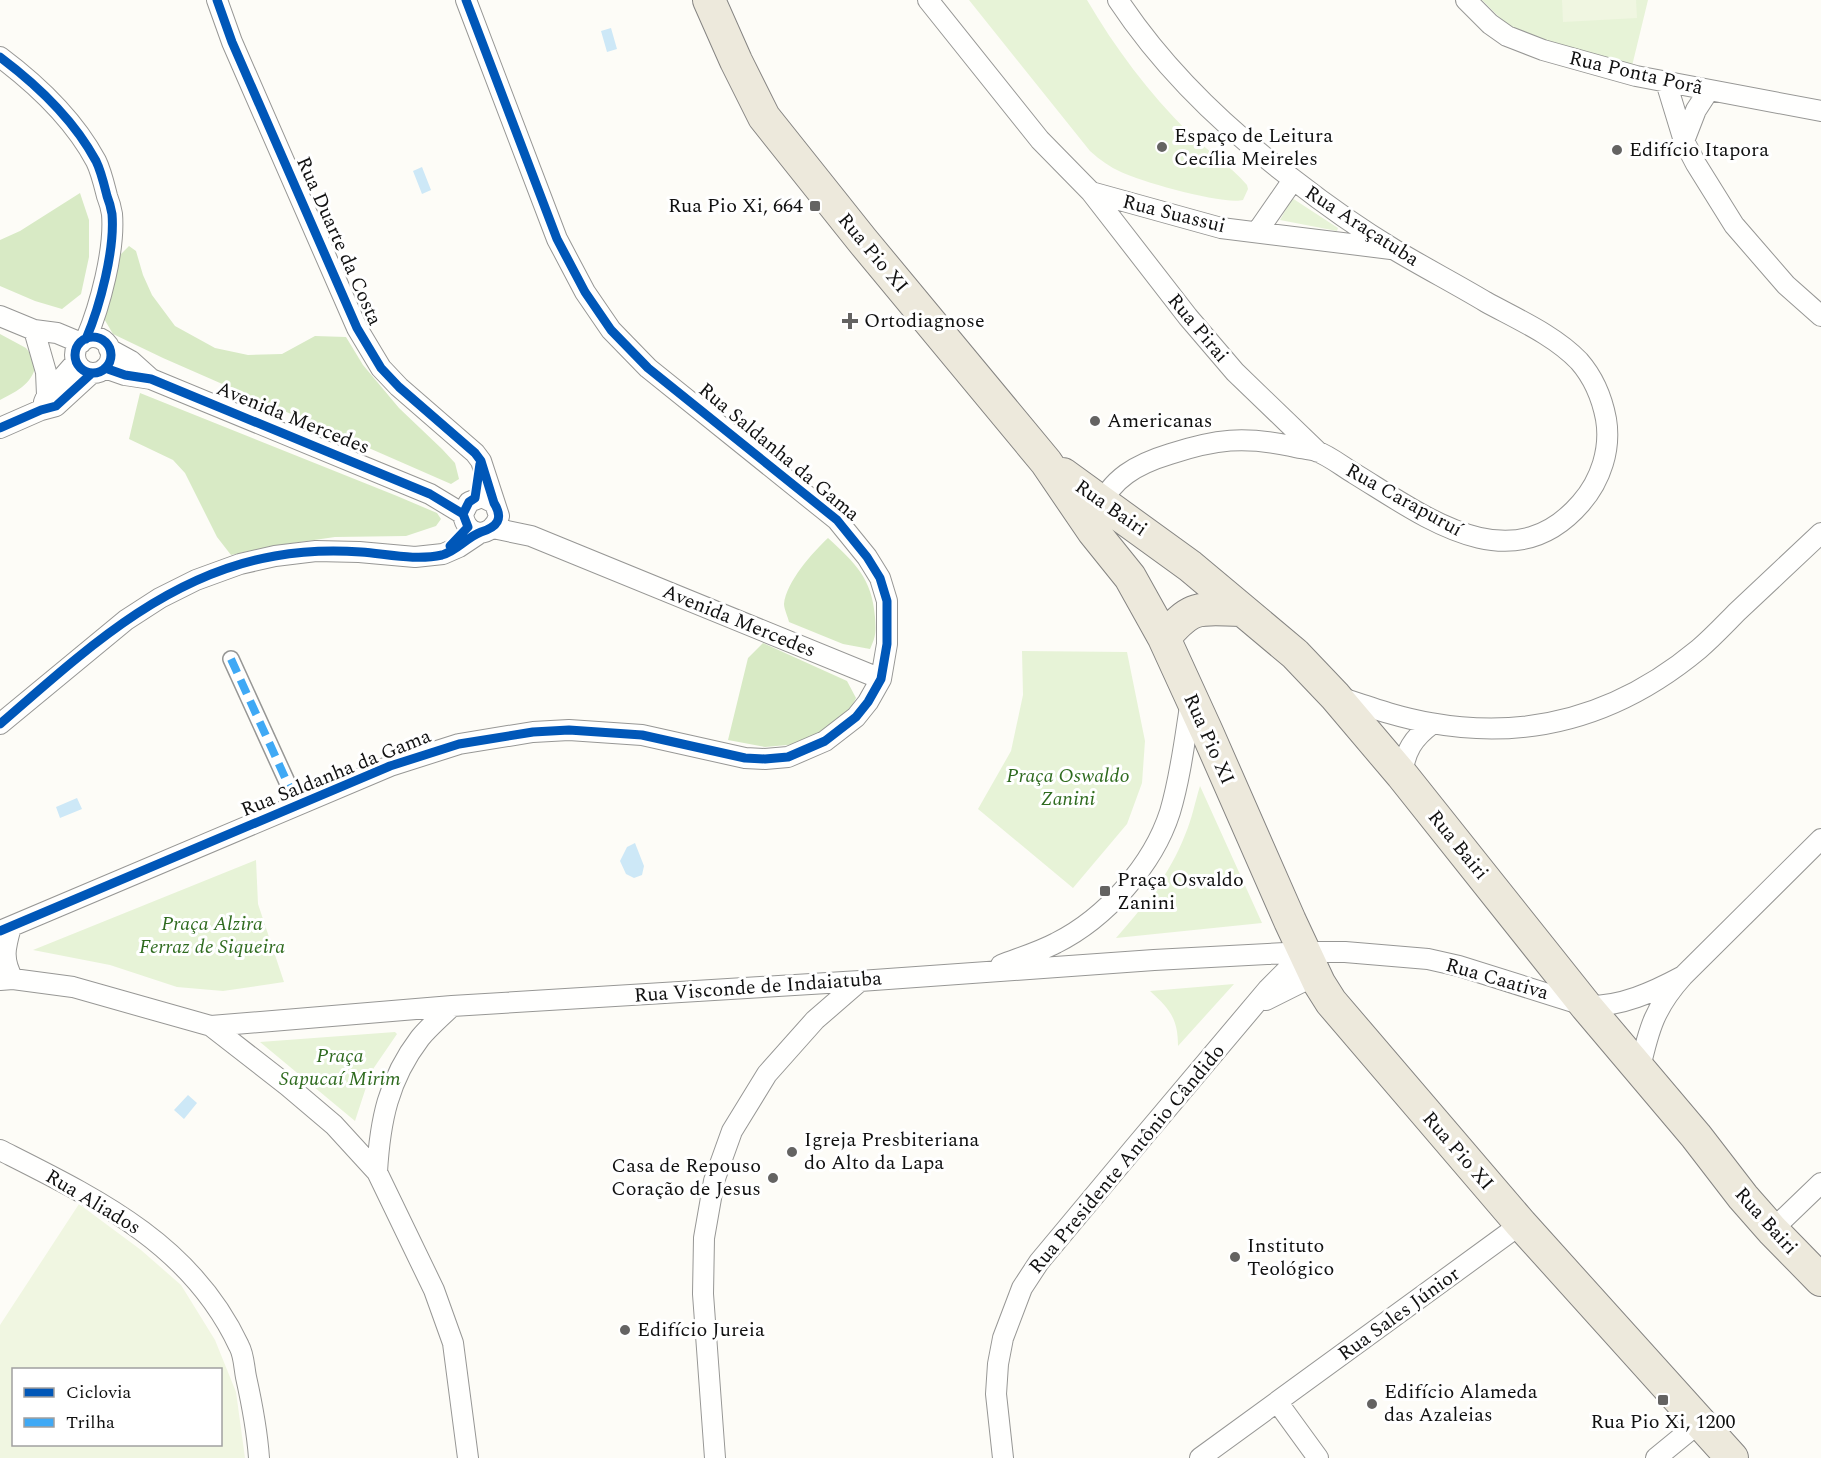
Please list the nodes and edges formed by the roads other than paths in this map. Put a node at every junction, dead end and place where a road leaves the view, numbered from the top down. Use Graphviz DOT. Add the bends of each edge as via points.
graph roads {
  1 [pos="217,0"];
  2 [pos="466,0"];
  3 [pos="709,0"];
  4 [pos="928,0"];
  5 [pos="1118,0"];
  6 [pos="1466,0"];
  7 [pos="0,57"];
  8 [pos="1666,82"];
  9 [pos="1709,90"];
  10 [pos="1821,111"];
  11 [pos="1684,141"];
  12 [pos="1293,180"];
  13 [pos="1091,192"];
  14 [pos="1257,232"];
  15 [pos="1394,249"];
  16 [pos="0,316"];
  17 [pos="1821,316"];
  18 [pos="34,330"];
  19 [pos="89,355"];
  20 [pos="1601,399"];
  21 [pos="44,403"];
  22 [pos="0,429"];
  23 [pos="1318,452"];
  24 [pos="1146,461"];
  25 [pos="480,515"];
  26 [pos="1106,516"];
  27 [pos="1821,532"];
  28 [pos="1240,610"];
  29 [pos="1164,638"];
  30 [pos="231,659"];
  31 [pos="881,679"];
  32 [pos="1335,696"];
  33 [pos="1191,697"];
  34 [pos="0,724"];
  35 [pos="1432,724"];
  36 [pos="1402,775"];
  37 [pos="298,806"];
  38 [pos="1821,840"];
  39 [pos="5,929"];
  40 [pos="1305,952"];
  41 [pos="984,971"];
  42 [pos="1683,976"];
  43 [pos="7,980"];
  44 [pos="860,981"];
  45 [pos="1318,983"];
  46 [pos="452,1006"];
  47 [pos="1586,1006"];
  48 [pos="1254,1008"];
  49 [pos="211,1026"];
  50 [pos="1640,1068"];
  51 [pos="0,1150"];
  52 [pos="377,1172"];
  53 [pos="1821,1183"];
  54 [pos="1521,1224"];
  55 [pos="1772,1230"];
  56 [pos="1821,1280"];
  57 [pos="1278,1403"];
  58 [pos="1700,1422"];
  59 [pos="259,1458"];
  60 [pos="468,1458"];
  61 [pos="715,1458"];
  62 [pos="1003,1458"];
  63 [pos="1200,1458"];
  64 [pos="1318,1458"];
  65 [pos="1656,1458"];
  66 [pos="1732,1458"];
  1 -- 25 [label="street, Rua Duarte da Costa" via="357,328 381,368 481,461"];
  2 -- 31 [label="street, Rua Saldanha da Gama" via="556,239 611,330 648,368 837,520 867,556 887,601 887,644"];
  3 -- 26 [label="main road, Rua Pio XI" via="764,117 1046,462"];
  4 -- 13 [label="street, Rua Pirai" via="1040,140"];
  5 -- 12 [label="street, Rua Araçatuba" via="1174,75 1219,119"];
  6 -- 8 [label="street, Rua Ponta Porã" via="1490,24 1519,42"];
  7 -- 19 [label="street" via="45,97 80,136 104,183 112,213 109,251"];
  8 -- 9 [label="street, Rua Ponta Porã"];
  8 -- 11 [label="street"];
  9 -- 10 [label="street, Rua Ponta Porã"];
  9 -- 11 [label="street"];
  11 -- 17 [label="street" via="1734,225 1786,285"];
  12 -- 14 [label="street"];
  12 -- 15 [label="street, Rua Araçatuba"];
  13 -- 14 [label="street, Rua Suassui" via="1221,228"];
  13 -- 23 [label="street, Rua Pirai" via="1235,372"];
  14 -- 15 [label="street, Rua Suassui"];
  15 -- 20 [label="street, Rua Araçatuba" via="1564,349 1591,376"];
  16 -- 18 [label="street, Avenida Mercedes"];
  18 -- 19 [label="street, Avenida Mercedes" via="57,333"];
  18 -- 21 [label="street" via="46,372"];
  19 -- 21 [label="street" via="56,406"];
  19 -- 25 [label="street, Avenida Mercedes" via="131,361 151,379"];
  20 -- 23 [label="street, Rua Carapuruí" via="1608,430 1598,478 1572,513 1556,526 1514,540 1481,540 1453,530"];
  21 -- 22 [label="street"];
  23 -- 24 [label="street, Rua Carapuruí" via="1245,438 1216,441"];
  24 -- 26 [label="street" via="1119,504"];
  24 -- 26 [label="street, Rua Carapuruí" via="1111,485"];
  25 -- 31 [label="street, Avenida Mercedes"];
  25 -- 34 [label="street" via="443,554 415,557 316,551 252,561 196,580 126,620"];
  26 -- 28 [label="main road, Rua Bairi" via="1190,566"];
  26 -- 29 [label="main road, Rua Pio XI" via="1131,577"];
  27 -- 35 [label="street" via="1699,649 1619,701 1536,727 1503,730"];
  28 -- 29 [label="main road" via="1191,611"];
  28 -- 32 [label="main road, Rua Bairi" via="1295,654"];
  29 -- 33 [label="main road, Rua Pio XI"];
  30 -- 37 [label="street"];
  31 -- 37 [label="street, Rua Saldanha da Gama" via="856,717 825,741 788,757 745,758 642,735 533,732 459,744 390,766"];
  32 -- 35 [label="street"];
  32 -- 36 [label="main road, Rua Bairi"];
  33 -- 40 [label="main road, Rua Pio XI"];
  33 -- 41 [label="street" via="1169,814 1146,860 1115,899 1083,928 1055,944"];
  35 -- 36 [label="street" via="1409,747"];
  36 -- 47 [label="main road, Rua Bairi"];
  37 -- 39 [label="street, Rua Saldanha da Gama"];
  38 -- 42 [label="street, Rua Caativa"];
  39 -- 43 [label="street, Rua Saldanha da Gama"];
  40 -- 41 [label="street, Rua Visconde de Indaiatuba"];
  40 -- 45 [label="main road, Rua Pio XI"];
  40 -- 47 [label="street, Rua Caativa" via="1428,959"];
  40 -- 48 [label="street, Rua Presidente Antônio Cândido"];
  41 -- 44 [label="street, Rua Visconde de Indaiatuba"];
  42 -- 47 [label="street, Rua Caativa" via="1619,1003"];
  42 -- 50 [label="street, Rua Caativa" via="1653,1019"];
  43 -- 49 [label="street" via="73,987"];
  44 -- 46 [label="street, Rua Visconde de Indaiatuba"];
  44 -- 61 [label="street" via="814,1020 766,1074 732,1131 714,1181 704,1238 703,1294"];
  45 -- 48 [label="street, Rua Presidente Antônio Cândido" via="1304,981"];
  45 -- 54 [label="main road, Rua Pio XI" via="1347,1023"];
  46 -- 49 [label="street, Rua Visconde de Indaiatuba"];
  46 -- 52 [label="street" via="421,1037 396,1077 382,1115"];
  47 -- 50 [label="main road, Rua Bairi"];
  48 -- 62 [label="street, Rua Presidente Antônio Cândido" via="1022,1288 1003,1338 998,1364 996,1394"];
  49 -- 52 [label="street" via="334,1125"];
  50 -- 55 [label="main road, Rua Bairi"];
  51 -- 59 [label="street, Rua Aliados" via="105,1204 178,1262 211,1297 240,1347"];
  52 -- 60 [label="street" via="434,1290 453,1343"];
  53 -- 55 [label="street"];
  54 -- 57 [label="street, Rua Sales Júnior"];
  54 -- 58 [label="main road, Rua Pio XI"];
  55 -- 56 [label="main road, Rua Bairi"];
  57 -- 63 [label="street, Rua Sales Júnior"];
  57 -- 64 [label="street"];
  58 -- 65 [label="street"];
  58 -- 66 [label="main road, Rua Pio XI"];
}
